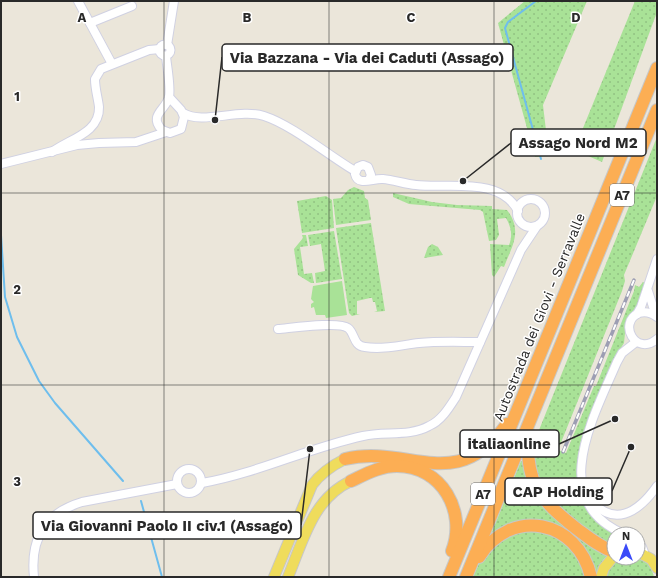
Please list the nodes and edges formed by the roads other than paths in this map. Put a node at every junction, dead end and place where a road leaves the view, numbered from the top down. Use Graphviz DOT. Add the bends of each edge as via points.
graph roads {
  1 [pos="78,1"];
  2 [pos="174,1"];
  3 [pos="132,6"];
  4 [pos="90,24"];
  5 [pos="167,45"];
  6 [pos="160,49"];
  7 [pos="166,56"];
  8 [pos="112,64"];
  9 [pos="657,68"];
  10 [pos="169,97"];
  11 [pos="163,108"];
  12 [pos="180,110"];
  13 [pos="657,110"];
  14 [pos="202,118"];
  15 [pos="158,124"];
  16 [pos="183,125"];
  17 [pos="166,132"];
  18 [pos="149,138"];
  19 [pos="52,152"];
  20 [pos="1,164"];
  21 [pos="355,171"];
  22 [pos="369,180"];
  23 [pos="518,211"];
  24 [pos="522,223"];
  25 [pos="537,226"];
  26 [pos="523,245"];
  27 [pos="657,259"];
  28 [pos="647,286"];
  29 [pos="637,314"];
  30 [pos="657,317"];
  31 [pos="278,329"];
  32 [pos="656,341"];
  33 [pos="480,342"];
  34 [pos="636,342"];
  35 [pos="517,410"];
  36 [pos="529,424"];
  37 [pos="345,459"];
  38 [pos="351,480"];
  39 [pos="177,484"];
  40 [pos="202,484"];
  41 [pos="657,486"];
  42 [pos="583,487"];
  43 [pos="609,526"];
  44 [pos="606,548"];
  45 [pos="646,557"];
  46 [pos="606,566"];
  47 [pos="657,568"];
  48 [pos="34,577"];
  49 [pos="274,577"];
  50 [pos="288,577"];
  51 [pos="442,577"];
  52 [pos="449,577"];
  53 [pos="466,577"];
  54 [pos="591,577"];
  55 [pos="601,577"];
  1 -- 4 [label="street"];
  2 -- 5 [label="street"];
  3 -- 4 [label="street"];
  4 -- 8 [label="street"];
  5 -- 6 [label="street" via="162,45"];
  5 -- 7 [label="street" via="171,52"];
  6 -- 7 [label="street" via="161,54"];
  6 -- 8 [label="street" via="148,50"];
  7 -- 10 [label="street"];
  8 -- 19 [label="street" via="97,74 95,88 99,107 96,124"];
  9 -- 35 [label="highway, Autostrada dei Giovi - Serravalle / A7"];
  10 -- 11 [label="street"];
  10 -- 12 [label="street"];
  11 -- 12 [label="street" via="170,106"];
  11 -- 15 [label="street" via="158,113"];
  12 -- 14 [label="street" via="187,116"];
  12 -- 16 [label="street"];
  13 -- 36 [label="highway, A7"];
  14 -- 16 [label="street"];
  14 -- 21 [label="street" via="243,114 263,116 286,127"];
  15 -- 17 [label="street"];
  15 -- 18 [label="street"];
  16 -- 17 [label="street" via="178,131"];
  17 -- 18 [label="street"];
  18 -- 19 [label="street" via="136,142 88,144"];
  19 -- 20 [label="street"];
  21 -- 22 [label="street" via="358,181"];
  21 -- 22 [label="street" via="360,166 366,166 371,172"];
  22 -- 23 [label="street" via="387,179 416,185 486,188 507,197"];
  23 -- 24 [label="street"];
  23 -- 25 [label="street" via="526,200 540,202 545,217"];
  24 -- 25 [label="street" via="529,227"];
  24 -- 26 [label="street"];
  25 -- 26 [label="street"];
  26 -- 33 [label="street"];
  27 -- 28 [label="street"];
  28 -- 29 [label="street"];
  28 -- 30 [label="street" via="648,296"];
  29 -- 30 [label="street" via="647,312"];
  29 -- 34 [label="street" via="629,327"];
  31 -- 33 [label="street" via="344,326 349,328 357,344 364,347"];
  32 -- 34 [label="street" via="645,344"];
  33 -- 40 [label="street" via="456,398 431,426 413,432 364,436 246,474"];
  34 -- 42 [label="street" via="622,353 617,362 586,436 581,462"];
  35 -- 37 [label="highway" via="495,439 470,458 444,464 372,455"];
  35 -- 52 [label="highway, Autostrada dei Giovi - Serravalle / A7"];
  36 -- 44 [label="highway" via="528,464 538,490 548,504 566,520"];
  36 -- 53 [label="highway, A7"];
  37 -- 49 [label="main road" via="320,475 312,486"];
  38 -- 50 [label="main road" via="332,491 318,507"];
  38 -- 51 [label="highway" via="380,469 401,466 419,471 440,484 453,504 457,525 454,546"];
  39 -- 40 [label="street" via="182,491 190,494 198,491"];
  39 -- 40 [label="street" via="180,474 190,469 199,474"];
  39 -- 48 [label="street" via="82,502 70,505 59,512 49,520 35,544"];
  41 -- 42 [label="street" via="639,507 630,512 610,514 596,506"];
  42 -- 43 [label="street" via="592,511"];
  45 -- 47 [label="main road"];
  46 -- 55 [label="main road"];
  53 -- 54 [label="highway" via="494,539 510,529 525,526 546,528 562,535 578,550"];
}
